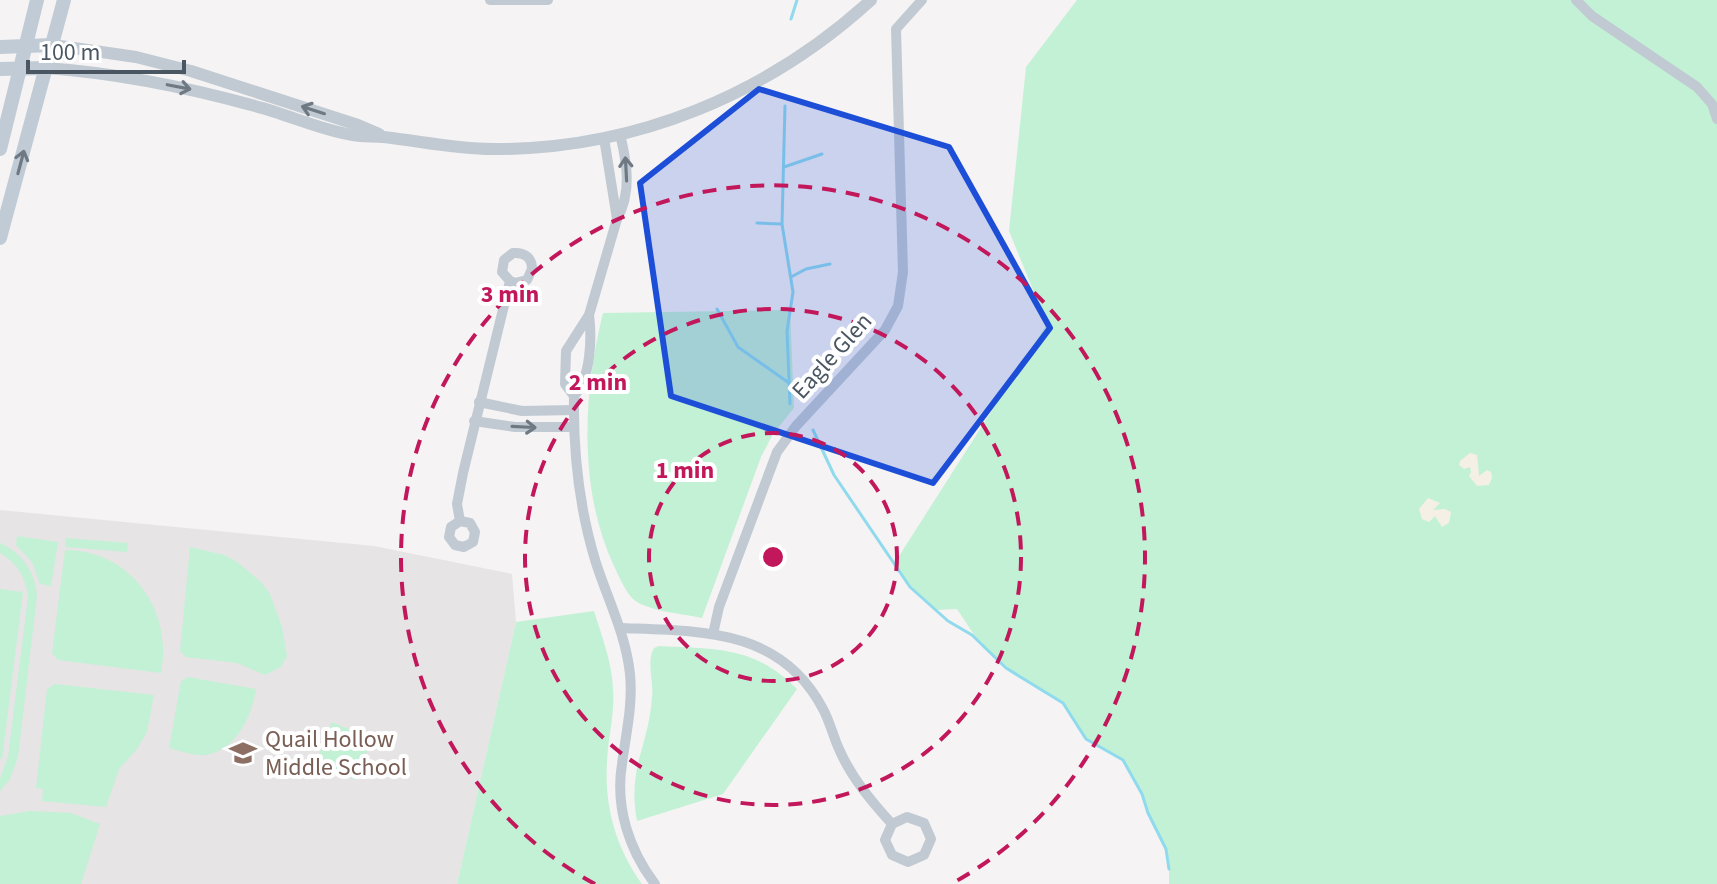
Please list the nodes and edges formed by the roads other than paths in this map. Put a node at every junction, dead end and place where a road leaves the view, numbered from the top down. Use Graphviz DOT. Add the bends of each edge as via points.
graph roads {
  1 [pos="37,0"];
  2 [pos="64,0"];
  3 [pos="490,0"];
  4 [pos="548,0"];
  5 [pos="871,0"];
  6 [pos="922,0"];
  7 [pos="1576,0"];
  8 [pos="28,44"];
  9 [pos="53,45"];
  10 [pos="0,47"];
  11 [pos="21,68"];
  12 [pos="46,68"];
  13 [pos="0,69"];
  14 [pos="1717,119"];
  15 [pos="620,134"];
  16 [pos="386,137"];
  17 [pos="604,138"];
  18 [pos="0,149"];
  19 [pos="617,219"];
  20 [pos="0,238"];
  21 [pos="510,281"];
  22 [pos="589,315"];
  23 [pos="574,396"];
  24 [pos="479,402"];
  25 [pos="574,410"];
  26 [pos="474,421"];
  27 [pos="574,427"];
  28 [pos="460,521"];
  29 [pos="620,628"];
  30 [pos="713,634"];
  31 [pos="892,824"];
  32 [pos="655,884"];
  1 -- 8 [label="main road"];
  2 -- 9 [label="main road"];
  3 -- 4 [label="street"];
  5 -- 15 [label="street" via="796,59 733,95 680,118"];
  6 -- 30 [label="street, Eagle Glen" via="896,29 903,272 898,306 885,330 777,452"];
  7 -- 14 [label="street" via="1697,87"];
  8 -- 9 [label="main road"];
  8 -- 10 [label="main road"];
  8 -- 11 [label="main road"];
  9 -- 12 [label="main road"];
  16 -- 9 [label="street, one-way" via="191,71"];
  11 -- 12 [label="main road"];
  11 -- 13 [label="main road"];
  11 -- 18 [label="main road"];
  12 -- 16 [label="street, one-way" via="98,71 194,90 352,135"];
  20 -- 12 [label="main road, one-way"];
  15 -- 17 [label="street"];
  19 -- 15 [label="street, one-way" via="626,195"];
  16 -- 17 [label="street" via="489,149 552,147"];
  17 -- 19 [label="street"];
  19 -- 22 [label="street"];
  21 -- 24 [label="street"];
  22 -- 23 [label="street" via="592,333 582,387"];
  22 -- 23 [label="street" via="566,351 565,384"];
  23 -- 25 [label="street"];
  24 -- 25 [label="street" via="522,411"];
  24 -- 26 [label="street"];
  25 -- 27 [label="street"];
  26 -- 27 [label="street, one-way"];
  26 -- 28 [label="street" via="457,504"];
  27 -- 29 [label="street" via="577,484 587,530"];
  29 -- 30 [label="street"];
  29 -- 32 [label="street" via="631,696 622,807 636,854"];
  30 -- 31 [label="street" via="761,647 801,675 825,711 859,785"];
  31 -- 31 [label="street" via="885,840 892,855 908,862 924,855 931,839 924,823 907,817"];
}
